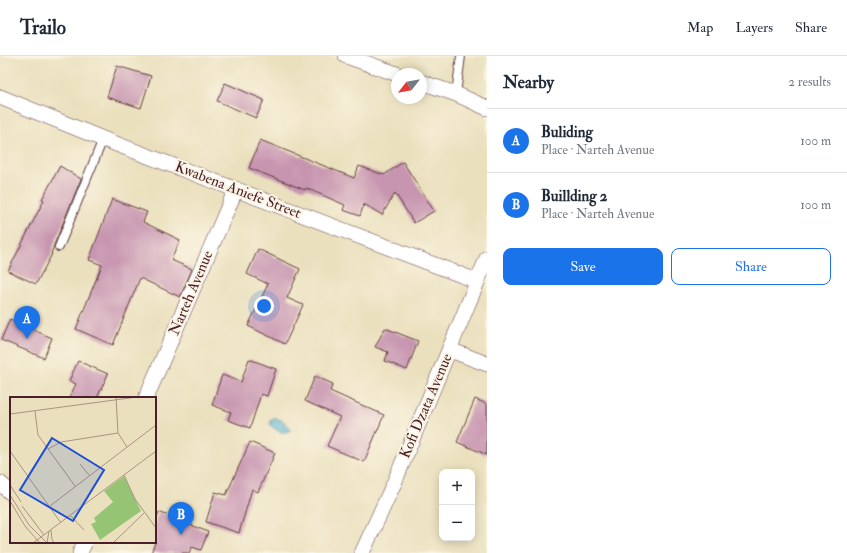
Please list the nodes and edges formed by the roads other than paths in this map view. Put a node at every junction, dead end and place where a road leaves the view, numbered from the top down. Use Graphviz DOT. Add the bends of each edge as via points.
graph roads {
  1 [pos="346,56"];
  2 [pos="461,56"];
  3 [pos="391,72"];
  4 [pos="427,84"];
  5 [pos="456,94"];
  6 [pos="0,97"];
  7 [pos="487,108"];
  8 [pos="103,139"];
  9 [pos="236,189"];
  10 [pos="59,247"];
  11 [pos="487,258"];
  12 [pos="477,281"];
  13 [pos="450,350"];
  14 [pos="487,364"];
  15 [pos="146,397"];
  16 [pos="0,483"];
  17 [pos="10,492"];
  18 [pos="85,543"];
  19 [pos="80,553"];
  20 [pos="362,553"];
  1 -- 3 [label="street"];
  2 -- 5 [label="lane"];
  4 -- 5 [label="street"];
  5 -- 7 [label="street"];
  6 -- 8 [label="street, Kwabena Aniefe Street"];
  8 -- 9 [label="street, Kwabena Aniefe Street"];
  8 -- 10 [label="lane"];
  9 -- 12 [label="street, Kwabena Aniefe Street"];
  9 -- 15 [label="street, Narteh Avenue"];
  11 -- 12 [label="street, Kofi Dzata Avenue"];
  12 -- 13 [label="street, Kofi Dzata Avenue"];
  13 -- 14 [label="street"];
  13 -- 20 [label="street, Kofi Dzata Avenue"];
  16 -- 17 [label="street"];
  18 -- 19 [label="street"];
}
